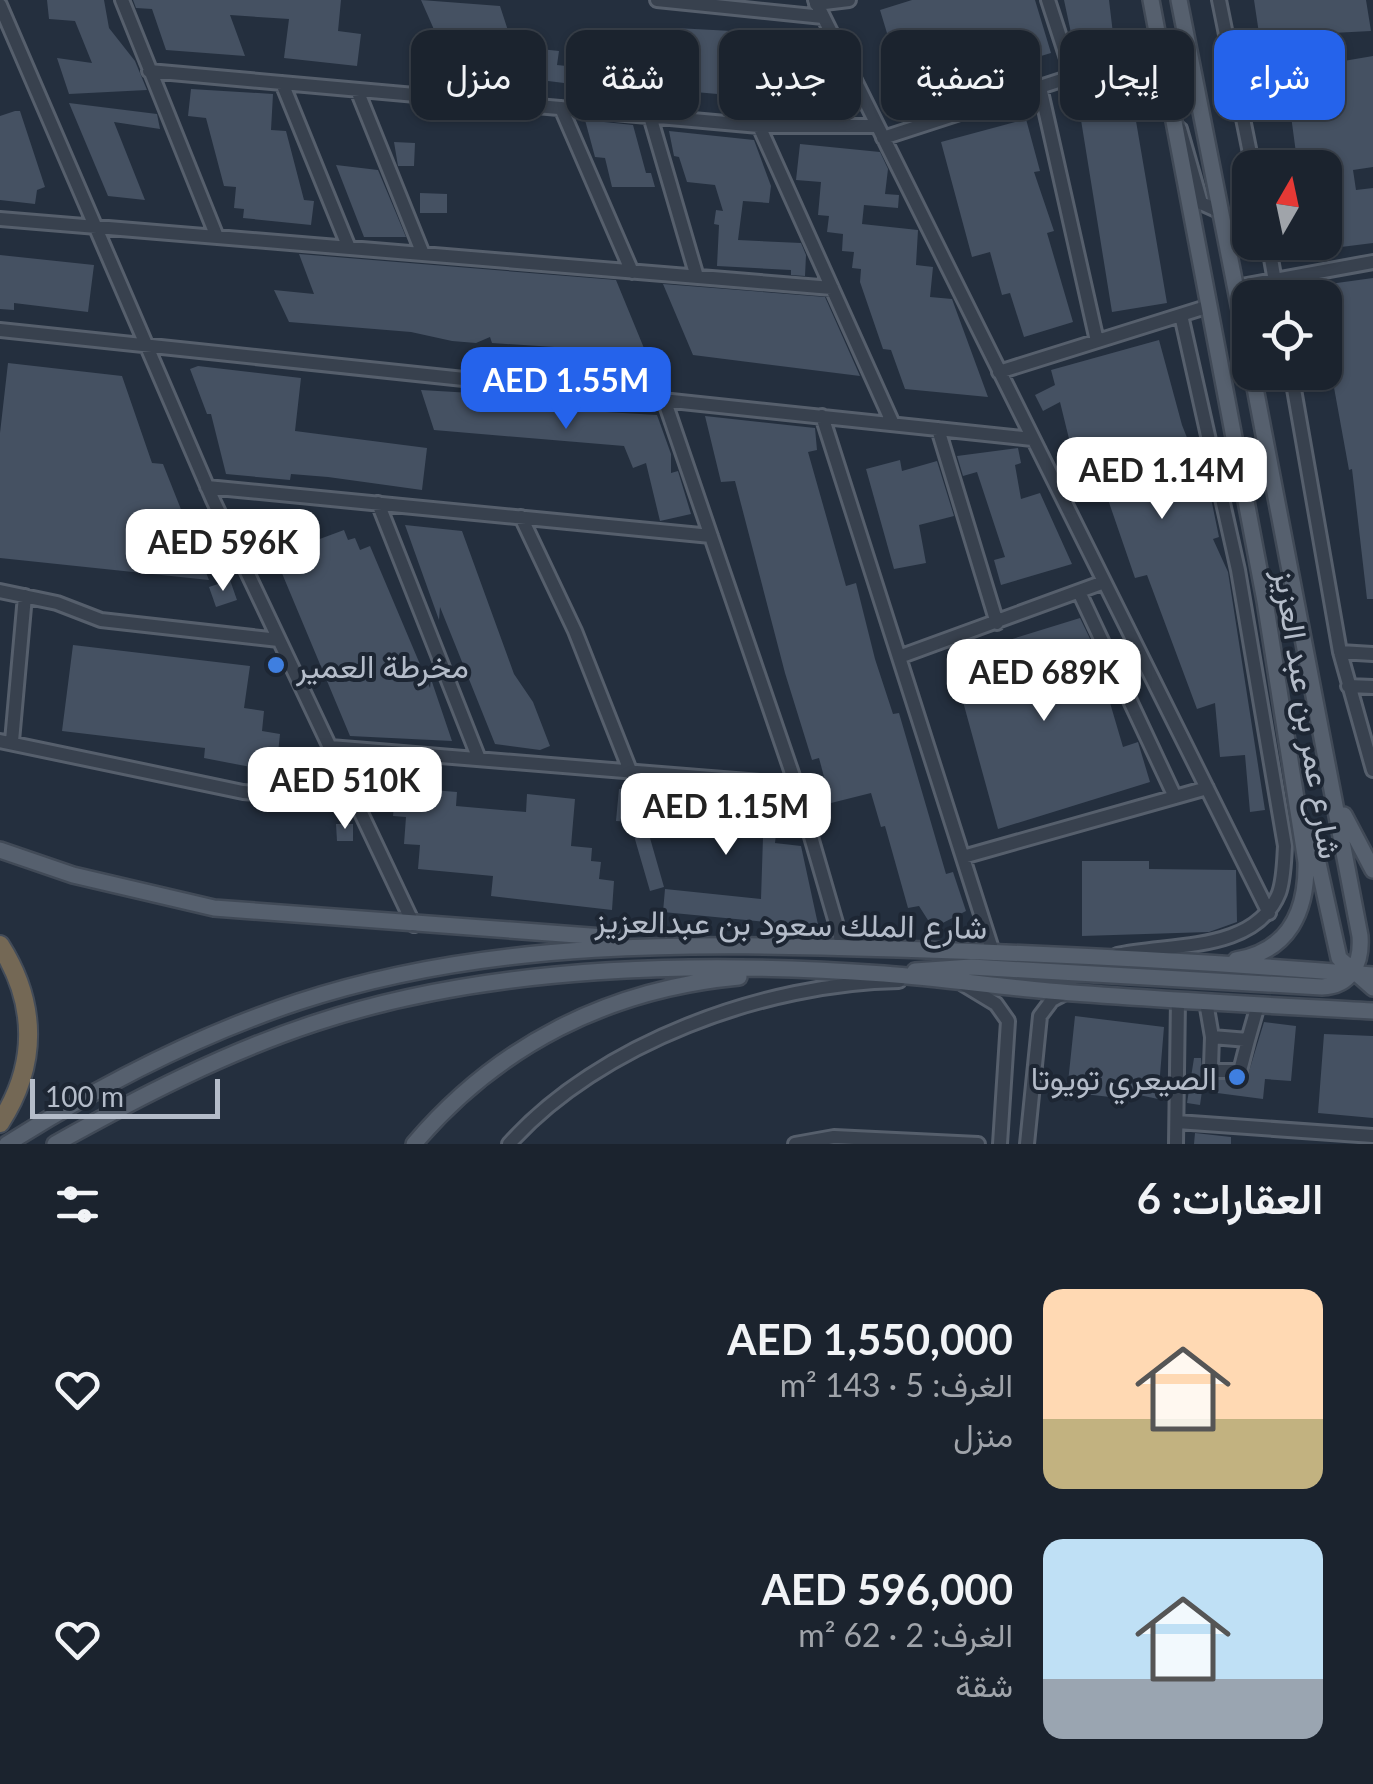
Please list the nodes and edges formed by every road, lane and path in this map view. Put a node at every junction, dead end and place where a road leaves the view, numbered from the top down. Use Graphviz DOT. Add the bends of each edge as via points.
graph roads {
  1 [pos="122,0"];
  2 [pos="657,0"];
  3 [pos="848,0"];
  4 [pos="1048,0"];
  5 [pos="1151,0"];
  6 [pos="1180,0"];
  7 [pos="1219,0"];
  8 [pos="0,5"];
  9 [pos="818,7"];
  10 [pos="1157,30"];
  11 [pos="1060,37"];
  12 [pos="149,71"];
  13 [pos="1060,81"];
  14 [pos="282,83"];
  15 [pos="1040,87"];
  16 [pos="357,90"];
  17 [pos="561,108"];
  18 [pos="566,108"];
  19 [pos="651,120"];
  20 [pos="694,120"];
  21 [pos="923,120"];
  22 [pos="1173,120"];
  23 [pos="1177,120"];
  24 [pos="759,126"];
  25 [pos="880,132"];
  26 [pos="1249,150"];
  27 [pos="1221,212"];
  28 [pos="0,218"];
  29 [pos="96,226"];
  30 [pos="218,237"];
  31 [pos="349,248"];
  32 [pos="423,254"];
  33 [pos="1271,260"];
  34 [pos="1373,262"];
  35 [pos="632,272"];
  36 [pos="697,277"];
  37 [pos="1235,280"];
  38 [pos="1275,280"];
  39 [pos="832,288"];
  40 [pos="1206,307"];
  41 [pos="1181,315"];
  42 [pos="0,330"];
  43 [pos="1097,341"];
  44 [pos="145,342"];
  45 [pos="999,372"];
  46 [pos="1255,390"];
  47 [pos="1295,390"];
  48 [pos="664,399"];
  49 [pos="822,416"];
  50 [pos="893,424"];
  51 [pos="938,429"];
  52 [pos="1032,440"];
  53 [pos="1216,473"];
  54 [pos="207,487"];
  55 [pos="1243,492"];
  56 [pos="378,504"];
  57 [pos="521,517"];
  58 [pos="710,536"];
  59 [pos="1104,582"];
  60 [pos="0,591"];
  61 [pos="1080,594"];
  62 [pos="25,596"];
  63 [pos="997,623"];
  64 [pos="279,640"];
  65 [pos="1340,652"];
  66 [pos="1373,654"];
  67 [pos="898,656"];
  68 [pos="1348,686"];
  69 [pos="1373,688"];
  70 [pos="6,741"];
  71 [pos="330,747"];
  72 [pos="479,759"];
  73 [pos="1373,770"];
  74 [pos="631,772"];
  75 [pos="1329,773"];
  76 [pos="1296,779"];
  77 [pos="796,786"];
  78 [pos="1206,788"];
  79 [pos="1175,797"];
  80 [pos="356,801"];
  81 [pos="0,836"];
  82 [pos="4,851"];
  83 [pos="963,858"];
  84 [pos="1373,870"];
  85 [pos="1269,913"];
  86 [pos="414,925"];
  87 [pos="0,944"];
  88 [pos="715,944"];
  89 [pos="842,947"];
  90 [pos="992,952"];
  91 [pos="1098,959"];
  92 [pos="1208,964"];
  93 [pos="828,973"];
  94 [pos="1352,973"];
  95 [pos="885,974"];
  96 [pos="1373,975"];
  97 [pos="936,981"];
  98 [pos="963,984"];
  99 [pos="1373,988"];
  100 [pos="1066,992"];
  101 [pos="1178,1000"];
  102 [pos="1206,1002"];
  103 [pos="1258,1005"];
  104 [pos="1373,1011"];
  105 [pos="1009,1035"];
  106 [pos="1212,1037"];
  107 [pos="1036,1038"];
  108 [pos="1248,1040"];
  109 [pos="1178,1122"];
  110 [pos="0,1123"];
  111 [pos="1373,1136"];
  112 [pos="860,1141"];
  113 [pos="7,1144"];
  114 [pos="55,1144"];
  115 [pos="414,1144"];
  116 [pos="509,1144"];
  117 [pos="795,1144"];
  118 [pos="978,1144"];
  119 [pos="1000,1144"];
  120 [pos="1027,1144"];
  121 [pos="1176,1144"];
  1 -- 12 [label="street"];
  2 -- 9 [label="street"];
  3 -- 9 [label="street"];
  4 -- 11 [label="street"];
  5 -- 10 [label="main road, شارع عمر بن عبد العزيز"];
  6 -- 27 [label="main road"];
  7 -- 26 [label="street"];
  8 -- 29 [label="street"];
  9 -- 25 [label="street"];
  12 -- 14 [label="street"];
  12 -- 30 [label="street"];
  13 -- 15 [label="street"];
  14 -- 16 [label="street"];
  14 -- 31 [label="street"];
  15 -- 43 [label="street"];
  16 -- 17 [label="street"];
  16 -- 32 [label="street"];
  17 -- 18 [label="street"];
  17 -- 35 [label="street"];
  19 -- 36 [label="street"];
  20 -- 24 [label="street"];
  21 -- 25 [label="street"];
  22 -- 40 [label="main road, شارع عمر بن عبد العزيز"];
  23 -- 27 [label="street" via="1200,203"];
  24 -- 25 [label="street"];
  24 -- 39 [label="street"];
  25 -- 45 [label="street"];
  27 -- 37 [label="main road"];
  28 -- 29 [label="street"];
  29 -- 30 [label="street"];
  29 -- 44 [label="street"];
  30 -- 31 [label="street"];
  31 -- 32 [label="street"];
  32 -- 35 [label="street"];
  33 -- 38 [label="street"];
  34 -- 38 [label="street"];
  35 -- 36 [label="street"];
  36 -- 39 [label="street"];
  39 -- 50 [label="street"];
  40 -- 41 [label="street"];
  40 -- 55 [label="main road, شارع عمر بن عبد العزيز"];
  41 -- 43 [label="street"];
  41 -- 53 [label="street"];
  42 -- 44 [label="street"];
  43 -- 45 [label="street"];
  44 -- 48 [label="street"];
  44 -- 54 [label="street"];
  45 -- 52 [label="street"];
  46 -- 75 [label="main road"];
  47 -- 65 [label="street"];
  48 -- 49 [label="street"];
  48 -- 58 [label="street"];
  49 -- 50 [label="street"];
  49 -- 67 [label="street"];
  50 -- 51 [label="street"];
  51 -- 52 [label="street"];
  51 -- 63 [label="street"];
  52 -- 59 [label="street"];
  53 -- 55 [label="street"];
  53 -- 85 [label="street" via="1286,846 1281,889"];
  54 -- 56 [label="street"];
  54 -- 64 [label="street"];
  55 -- 76 [label="main road, شارع عمر بن عبد العزيز"];
  56 -- 57 [label="street"];
  56 -- 72 [label="street"];
  57 -- 58 [label="street"];
  57 -- 74 [label="street"];
  58 -- 77 [label="street"];
  59 -- 61 [label="street"];
  59 -- 78 [label="street"];
  60 -- 62 [label="street"];
  61 -- 63 [label="street"];
  61 -- 79 [label="street"];
  62 -- 64 [label="street" via="101,620"];
  62 -- 70 [label="street"];
  63 -- 67 [label="street"];
  64 -- 71 [label="street"];
  65 -- 66 [label="street"];
  65 -- 68 [label="street"];
  67 -- 83 [label="street"];
  68 -- 69 [label="street"];
  68 -- 73 [label="street"];
  70 -- 80 [label="street" via="243,792"];
  71 -- 72 [label="street"];
  71 -- 80 [label="street"];
  72 -- 74 [label="street"];
  74 -- 77 [label="street"];
  75 -- 84 [label="main road" via="1349,830"];
  75 -- 94 [label="main road" via="1360,936 1360,960"];
  76 -- 92 [label="main road, شارع عمر بن عبد العزيز" via="1306,862 1299,916 1268,950"];
  76 -- 94 [label="main road" via="1336,950"];
  77 -- 89 [label="street"];
  78 -- 79 [label="street"];
  78 -- 85 [label="street"];
  79 -- 83 [label="street"];
  80 -- 86 [label="street"];
  81 -- 82 [label="street"];
  82 -- 86 [label="main road" via="156,898"];
  83 -- 90 [label="street"];
  85 -- 91 [label="street" via="1221,942"];
  86 -- 88 [label="main road"];
  87 -- 110 [label="highway" via="28,1007 30,1043 24,1078"];
  88 -- 89 [label="main road, شارع الملك سعود بن عبدالعزيز"];
  88 -- 113 [label="main road, شارع الملك سعود بن عبدالعزيز" via="530,953 300,1001 198,1040 83,1096"];
  89 -- 90 [label="main road, شارع الملك سعود بن عبدالعزيز"];
  90 -- 91 [label="main road, شارع الملك سعود بن عبدالعزيز"];
  91 -- 92 [label="main road, شارع الملك سعود بن عبدالعزيز"];
  92 -- 94 [label="main road, شارع الملك سعود بن عبدالعزيز"];
  93 -- 95 [label="main road, شارع الملك سعود بن عبدالعزيز"];
  93 -- 114 [label="main road, شارع الملك سعود بن عبدالعزيز" via="732,968 597,974 420,996 316,1023 178,1077"];
  93 -- 115 [label="main road" via="724,979 580,1015 484,1072"];
  94 -- 95 [label="main road" via="1334,987 971,967"];
  94 -- 96 [label="main road, شارع الملك سعود بن عبدالعزيز"];
  94 -- 99 [label="main road"];
  95 -- 97 [label="main road, شارع الملك سعود بن عبدالعزيز"];
  97 -- 98 [label="main road, شارع الملك سعود بن عبدالعزيز"];
  97 -- 116 [label="street" via="842,986 773,999 666,1034 567,1094"];
  98 -- 100 [label="main road, شارع الملك سعود بن عبدالعزيز"];
  98 -- 105 [label="street" via="1005,1013"];
  100 -- 101 [label="main road, شارع الملك سعود بن عبدالعزيز"];
  100 -- 107 [label="street" via="1044,1008"];
  101 -- 102 [label="main road, شارع الملك سعود بن عبدالعزيز"];
  101 -- 109 [label="street"];
  102 -- 103 [label="main road, شارع الملك سعود بن عبدالعزيز"];
  102 -- 106 [label="street"];
  103 -- 104 [label="main road, شارع الملك سعود بن عبدالعزيز"];
  103 -- 108 [label="street"];
  105 -- 107 [label="street" via="1023,1026"];
  105 -- 119 [label="street"];
  106 -- 108 [label="street"];
  106 -- 108 [label="street" via="1216,1071 1240,1071"];
  107 -- 120 [label="street"];
  109 -- 111 [label="street"];
  109 -- 121 [label="street"];
  112 -- 117 [label="street"];
  112 -- 118 [label="street"];
}
